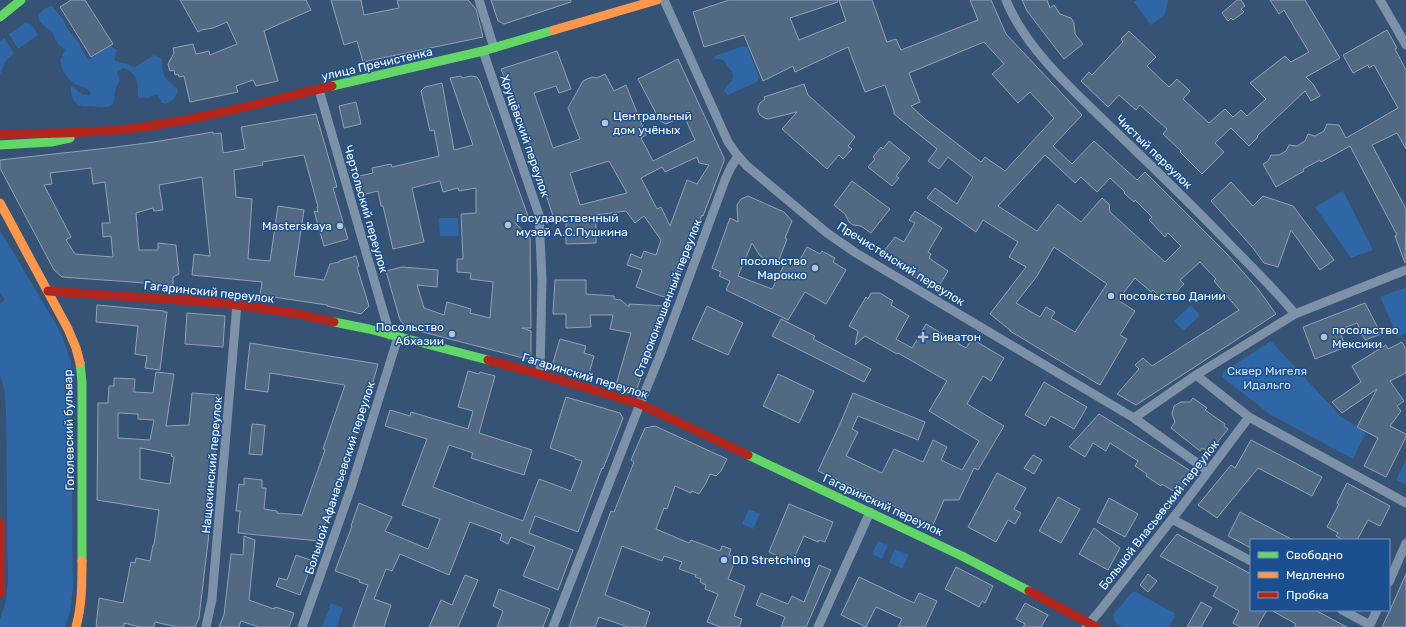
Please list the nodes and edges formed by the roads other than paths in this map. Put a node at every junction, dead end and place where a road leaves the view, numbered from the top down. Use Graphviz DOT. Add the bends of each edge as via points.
graph roads {
  1 [pos="21,0"];
  2 [pos="479,0"];
  3 [pos="657,0"];
  4 [pos="664,0"];
  5 [pos="1006,0"];
  6 [pos="1380,0"];
  7 [pos="0,17"];
  8 [pos="1406,45"];
  9 [pos="494,48"];
  10 [pos="483,51"];
  11 [pos="319,90"];
  12 [pos="97,132"];
  13 [pos="0,134"];
  14 [pos="0,145"];
  15 [pos="738,156"];
  16 [pos="0,203"];
  17 [pos="1406,270"];
  18 [pos="48,291"];
  19 [pos="237,304"];
  20 [pos="1295,314"];
  21 [pos="394,336"];
  22 [pos="540,374"];
  23 [pos="1196,375"];
  24 [pos="640,404"];
  25 [pos="1249,417"];
  26 [pos="1134,418"];
  27 [pos="1208,471"];
  28 [pos="1406,503"];
  29 [pos="870,512"];
  30 [pos="1172,519"];
  31 [pos="0,523"];
  32 [pos="1405,547"];
  33 [pos="1250,560"];
  34 [pos="1390,580"];
  35 [pos="0,593"];
  36 [pos="1344,611"];
  37 [pos="1377,611"];
  38 [pos="1090,626"];
  39 [pos="1370,626"];
  40 [pos="76,627"];
  41 [pos="206,627"];
  42 [pos="302,627"];
  43 [pos="553,627"];
  44 [pos="818,627"];
  1 -- 7 [label="main road"];
  2 -- 9 [label="street"];
  3 -- 9 [label="main road, улица Пречистенка"];
  4 -- 15 [label="street, Пречистенский переулок" via="728,142"];
  5 -- 20 [label="street, Чистый переулок" via="1024,32 1056,73 1202,216"];
  6 -- 8 [label="street"];
  9 -- 10 [label="main road, улица Пречистенка"];
  10 -- 11 [label="main road, улица Пречистенка"];
  10 -- 22 [label="street, Хрущёвский переулок" via="539,215 542,280"];
  11 -- 12 [label="main road, улица Пречистенка" via="185,120"];
  11 -- 21 [label="street, Чертольский переулок"];
  12 -- 13 [label="main road, улица Пречистенка"];
  12 -- 14 [label="main road, улица Пречистенка" via="51,142"];
  15 -- 24 [label="street, Староконюшенный переулок" via="731,167"];
  15 -- 26 [label="street, Пречистенский переулок" via="814,223 856,254"];
  16 -- 18 [label="main road, Гоголевский бульвар"];
  17 -- 20 [label="street"];
  18 -- 19 [label="main road, Гагаринский переулок"];
  18 -- 40 [label="main road, Гоголевский бульвар" via="73,339 81,370 82,589"];
  19 -- 21 [label="main road, Гагаринский переулок" via="320,318"];
  19 -- 41 [label="street, Нащокинский переулок" via="214,584"];
  20 -- 23 [label="street"];
  21 -- 22 [label="main road, Гагаринский переулок"];
  21 -- 42 [label="street, Большой Афанасьевский переулок" via="351,488"];
  22 -- 24 [label="main road, Гагаринский переулок"];
  23 -- 25 [label="street"];
  23 -- 26 [label="street"];
  24 -- 29 [label="main road, Гагаринский переулок"];
  24 -- 43 [label="street, Староконюшенный переулок"];
  25 -- 27 [label="street, Большой Власьевский переулок"];
  25 -- 28 [label="street"];
  26 -- 27 [label="street, Пречистенский переулок"];
  27 -- 30 [label="street, Большой Власьевский переулок"];
  29 -- 38 [label="main road, Гагаринский переулок" via="976,563"];
  29 -- 44 [label="street"];
  30 -- 33 [label="street"];
  30 -- 38 [label="street, Большой Власьевский переулок"];
  31 -- 35 [label="main road"];
  32 -- 34 [label="street"];
  36 -- 39 [label="street"];
  37 -- 39 [label="street"];
}
